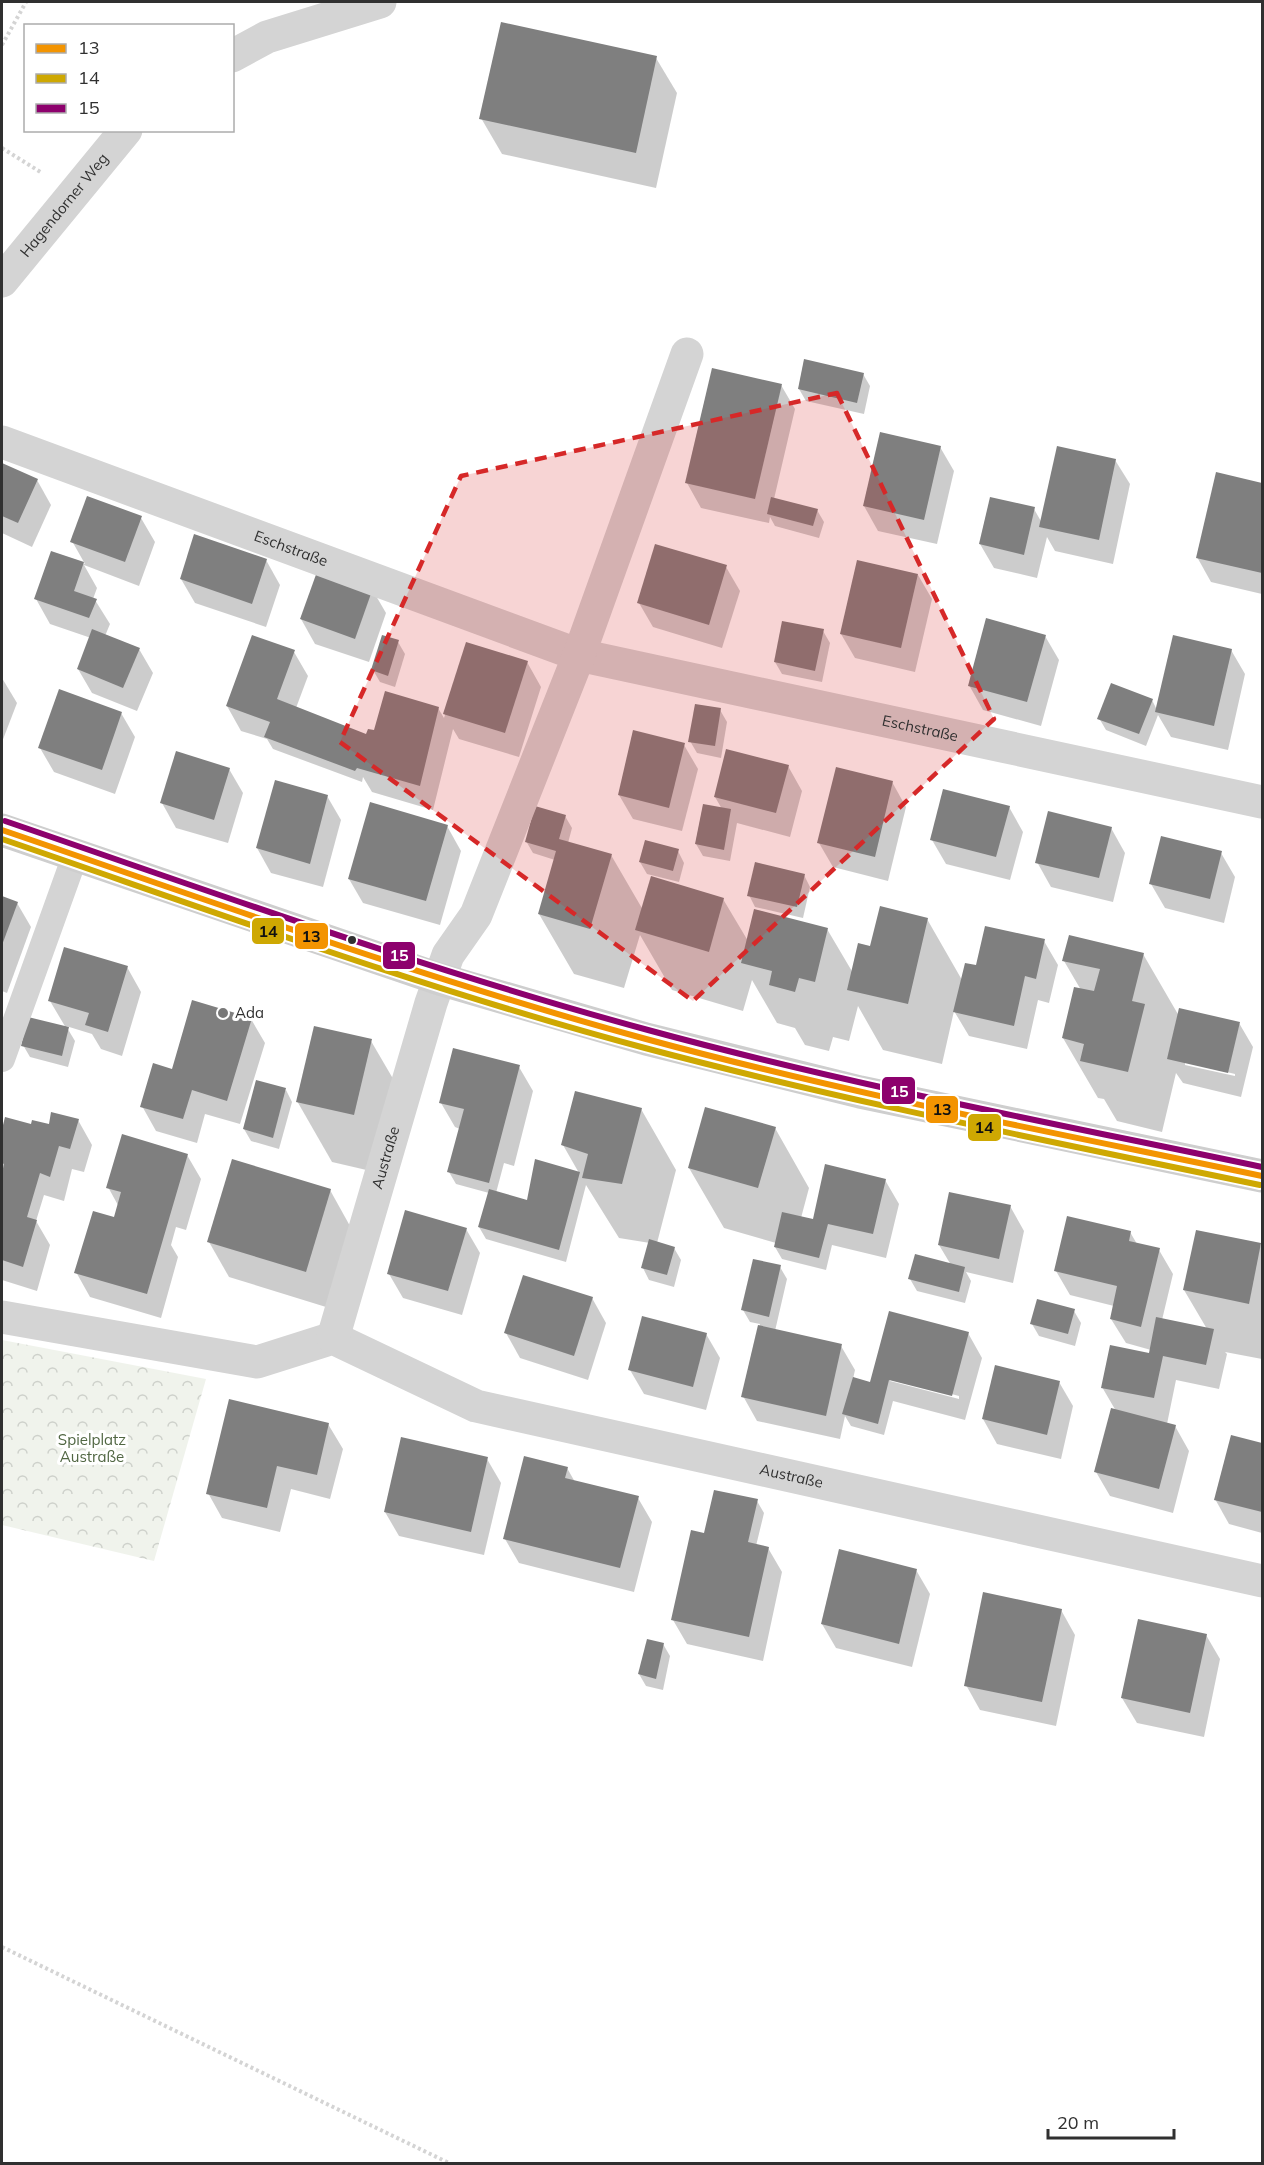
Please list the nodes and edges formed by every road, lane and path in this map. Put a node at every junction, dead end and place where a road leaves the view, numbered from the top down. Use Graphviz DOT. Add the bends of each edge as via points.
graph roads {
  1 [pos="26,2"];
  2 [pos="380,2"];
  3 [pos="2,45"];
  4 [pos="234,55"];
  5 [pos="124,132"];
  6 [pos="2,148"];
  7 [pos="74,193"];
  8 [pos="2,280"];
  9 [pos="687,354"];
  10 [pos="2,442"];
  11 [pos="579,655"];
  12 [pos="1263,802"];
  13 [pos="2,830"];
  14 [pos="75,856"];
  15 [pos="439,979"];
  16 [pos="2,1059"];
  17 [pos="1263,1176"];
  18 [pos="2,1317"];
  19 [pos="333,1338"];
  20 [pos="1263,1581"];
  21 [pos="2,1947"];
  22 [pos="451,2163"];
  1 -- 3 [label="path"];
  2 -- 4 [label="street" via="267,37"];
  5 -- 7 [label="street, Hagendorner Weg"];
  6 -- 7 [label="path"];
  7 -- 8 [label="street, Hagendorner Weg"];
  9 -- 11 [label="street"];
  10 -- 11 [label="street, Eschstraße"];
  11 -- 12 [label="street, Eschstraße"];
  11 -- 15 [label="street" via="476,915 448,955"];
  13 -- 14 [label="main road"];
  14 -- 15 [label="main road"];
  14 -- 16 [label="lane"];
  15 -- 17 [label="main road" via="646,1039 860,1092"];
  15 -- 19 [label="street, Austraße"];
  18 -- 19 [label="street" via="257,1362"];
  19 -- 20 [label="street, Austraße" via="476,1406"];
  21 -- 22 [label="path"];
}
